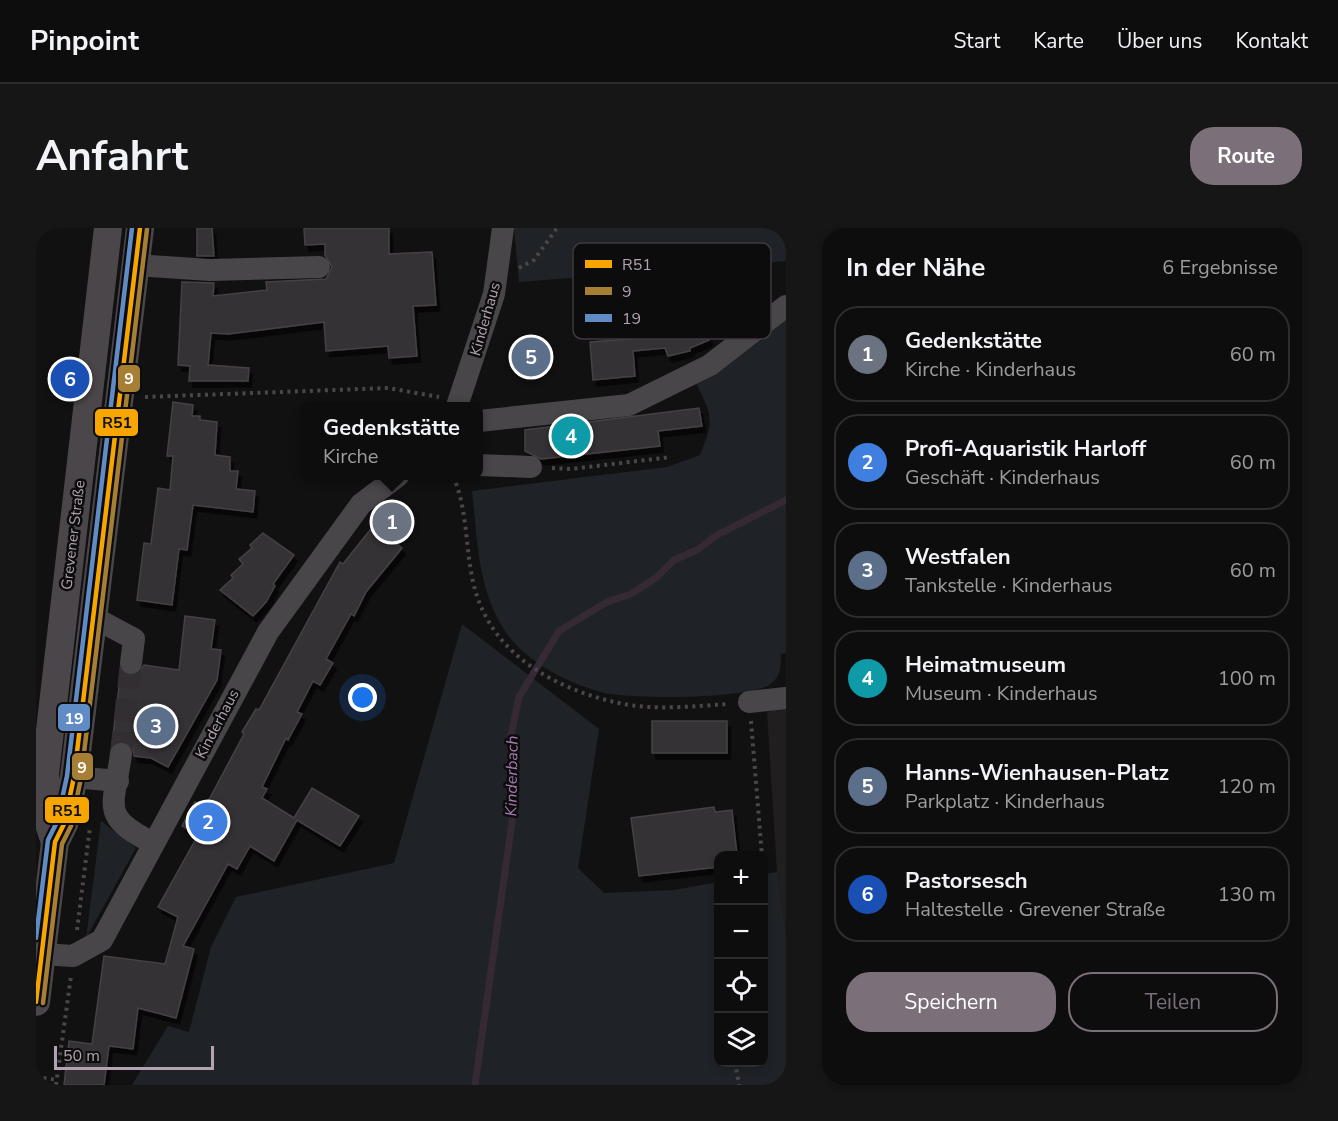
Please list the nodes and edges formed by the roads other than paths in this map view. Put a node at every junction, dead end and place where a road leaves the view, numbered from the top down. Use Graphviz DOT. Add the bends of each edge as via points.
graph roads {
  1 [pos="108,228"];
  2 [pos="140,228"];
  3 [pos="503,228"];
  4 [pos="135,265"];
  5 [pos="319,267"];
  6 [pos="786,306"];
  7 [pos="771,318"];
  8 [pos="743,339"];
  9 [pos="459,402"];
  10 [pos="483,421"];
  11 [pos="483,465"];
  12 [pos="531,467"];
  13 [pos="393,480"];
  14 [pos="93,617"];
  15 [pos="131,663"];
  16 [pos="786,698"];
  17 [pos="749,702"];
  18 [pos="121,754"];
  19 [pos="74,777"];
  20 [pos="118,781"];
  21 [pos="55,842"];
  22 [pos="153,843"];
  23 [pos="42,954"];
  24 [pos="36,1002"];
  1 -- 21 [label="main road, Grevener Straße" via="45,774 48,821"];
  2 -- 4 [label="main road, Grevener Straße"];
  3 -- 9 [label="street, Kinderhaus" via="498,276"];
  4 -- 5 [label="street" via="210,270"];
  4 -- 14 [label="main road, Grevener Straße"];
  6 -- 7 [label="street"];
  8 -- 10 [label="street" via="710,365 629,405"];
  11 -- 12 [label="street"];
  13 -- 22 [label="street, Kinderhaus" via="361,504 268,632"];
  14 -- 15 [label="street" via="134,639"];
  14 -- 19 [label="main road, Grevener Straße"];
  16 -- 17 [label="street"];
  18 -- 20 [label="street"];
  19 -- 20 [label="street"];
  19 -- 21 [label="main road, Grevener Straße" via="64,824"];
  20 -- 22 [label="street" via="113,812 120,824"];
  21 -- 23 [label="main road, Grevener Straße"];
  22 -- 23 [label="street, Kinderhaus" via="102,940 73,956"];
  23 -- 24 [label="main road, Grevener Straße"];
}
